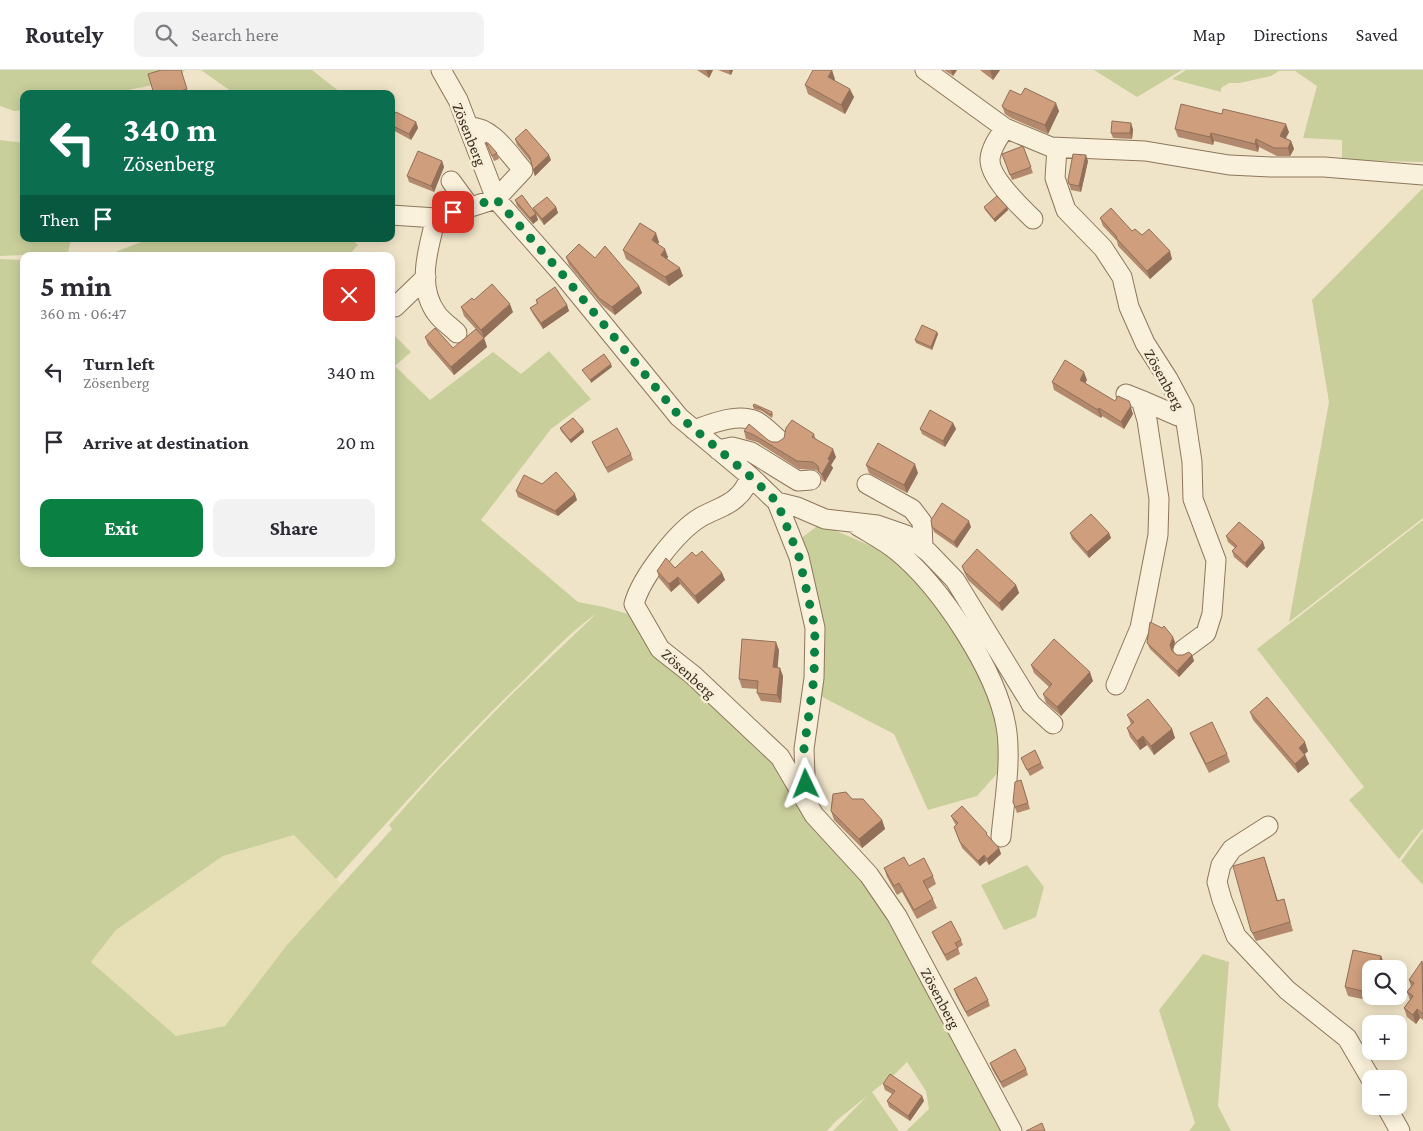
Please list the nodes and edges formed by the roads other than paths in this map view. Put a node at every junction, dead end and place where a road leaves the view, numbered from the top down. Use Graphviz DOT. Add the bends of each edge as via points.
graph roads {
  1 [pos="441,70"];
  2 [pos="925,70"];
  3 [pos="468,126"];
  4 [pos="1005,128"];
  5 [pos="1057,148"];
  6 [pos="1423,175"];
  7 [pos="451,181"];
  8 [pos="496,199"];
  9 [pos="470,207"];
  10 [pos="395,215"];
  11 [pos="436,218"];
  12 [pos="1033,218"];
  13 [pos="426,277"];
  14 [pos="395,306"];
  15 [pos="457,333"];
  16 [pos="1184,412"];
  17 [pos="694,430"];
  18 [pos="778,439"];
  19 [pos="718,450"];
  20 [pos="751,477"];
  21 [pos="811,480"];
  22 [pos="866,484"];
  23 [pos="777,502"];
  24 [pos="853,522"];
  25 [pos="923,548"];
  26 [pos="1183,650"];
  27 [pos="1116,685"];
  28 [pos="1053,724"];
  29 [pos="804,749"];
  30 [pos="780,757"];
  31 [pos="806,801"];
  32 [pos="1268,826"];
  33 [pos="1001,837"];
  34 [pos="1366,1070"];
  35 [pos="1391,1115"];
  36 [pos="1012,1131"];
  37 [pos="1400,1131"];
  1 -- 3 [label="street, Zösenberg"];
  2 -- 4 [label="street"];
  3 -- 8 [label="street, Zösenberg"];
  3 -- 8 [label="street" via="478,126 492,135 523,170"];
  4 -- 5 [label="street"];
  4 -- 12 [label="street" via="994,144 990,160 992,171"];
  5 -- 6 [label="street" via="1145,152 1229,165 1324,167"];
  5 -- 16 [label="street, Zösenberg" via="1055,178 1066,210 1103,248 1122,277 1129,307 1145,343"];
  7 -- 9 [label="street"];
  8 -- 9 [label="street"];
  8 -- 17 [label="street, Zösenberg"];
  9 -- 11 [label="street"];
  10 -- 11 [label="street"];
  11 -- 13 [label="street" via="426,260"];
  13 -- 14 [label="street"];
  13 -- 15 [label="street" via="427,296 437,315"];
  16 -- 26 [label="street, Zösenberg" via="1192,462 1193,499 1216,560 1212,614 1206,633"];
  16 -- 27 [label="street, Zösenberg" via="1178,416 1133,397 1147,420 1159,499 1158,535 1140,628"];
  17 -- 18 [label="street" via="720,421 743,418 757,422"];
  17 -- 19 [label="street, Zösenberg"];
  19 -- 20 [label="street, Zösenberg"];
  19 -- 21 [label="street" via="732,447 751,452 798,481"];
  20 -- 23 [label="street, Zösenberg"];
  20 -- 30 [label="street, Zösenberg" via="738,498 700,517 680,535 652,566 634,604 660,649 693,675"];
  22 -- 25 [label="street" via="912,509 922,522"];
  23 -- 24 [label="street, Zösenberg" via="825,519"];
  23 -- 29 [label="street, Zösenberg" via="799,557 815,628 814,678"];
  24 -- 25 [label="street, Zösenberg" via="877,525 906,535"];
  24 -- 33 [label="street, Zösenberg" via="897,551 941,596 993,684 1006,726 1007,764"];
  25 -- 28 [label="street, Zösenberg" via="955,580 1031,704"];
  29 -- 30 [label="street"];
  29 -- 31 [label="street, Zösenberg"];
  30 -- 31 [label="street, Zösenberg"];
  31 -- 36 [label="street, Zösenberg" via="831,835 869,875 897,916"];
  32 -- 34 [label="street" via="1232,849 1217,882 1236,936 1287,990 1347,1038"];
  35 -- 37 [label="street"];
}
